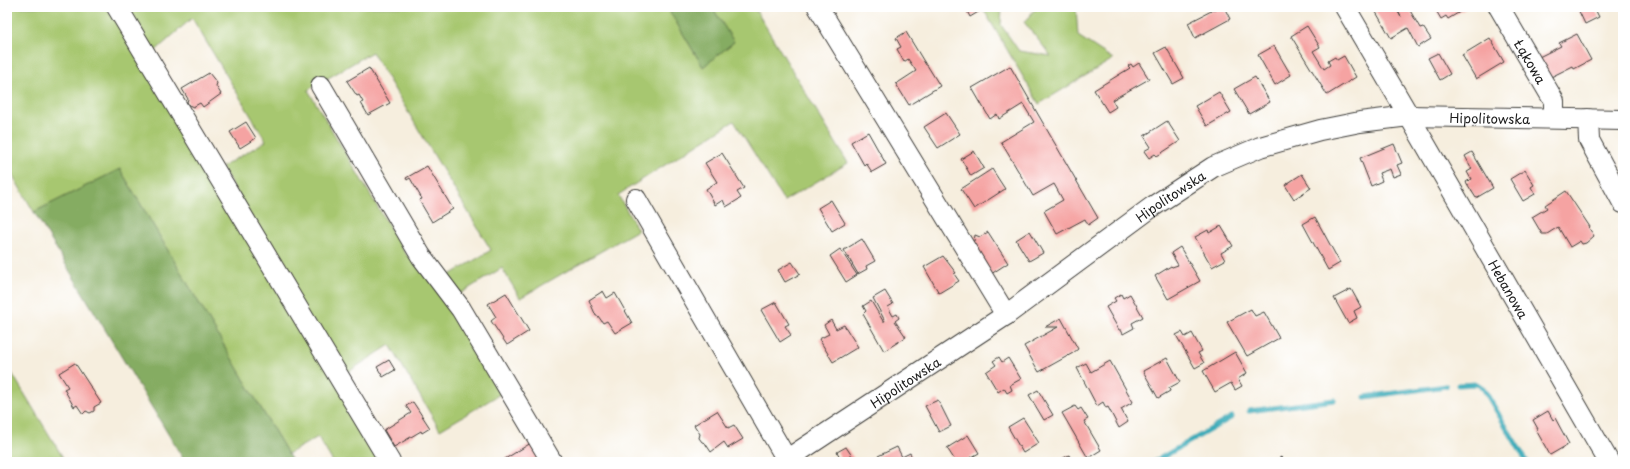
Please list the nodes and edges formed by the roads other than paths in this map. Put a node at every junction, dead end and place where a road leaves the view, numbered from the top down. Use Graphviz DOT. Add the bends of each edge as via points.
graph roads {
  1 [pos="117,7"];
  2 [pos="818,7"];
  3 [pos="1345,7"];
  4 [pos="1499,7"];
  5 [pos="321,86"];
  6 [pos="1409,116"];
  7 [pos="1554,118"];
  8 [pos="1588,119"];
  9 [pos="1623,120"];
  10 [pos="636,199"];
  11 [pos="1623,203"];
  12 [pos="1006,315"];
  13 [pos="785,461"];
  14 [pos="390,462"];
  15 [pos="552,462"];
  16 [pos="1609,462"];
  1 -- 14 [label="street"];
  2 -- 12 [label="street"];
  3 -- 6 [label="street, Hebanowa"];
  4 -- 7 [label="street, Łąkowa" via="1554,101"];
  5 -- 15 [label="street" via="421,256 461,310"];
  6 -- 7 [label="street, Hipolitowska"];
  6 -- 12 [label="street, Hipolitowska" via="1320,130 1260,146 1213,167 1152,207"];
  6 -- 16 [label="street, Hebanowa"];
  7 -- 8 [label="street, Hipolitowska"];
  8 -- 9 [label="street, Hipolitowska"];
  8 -- 11 [label="street" via="1589,140"];
  10 -- 13 [label="street"];
  12 -- 13 [label="street, Hipolitowska"];
}
